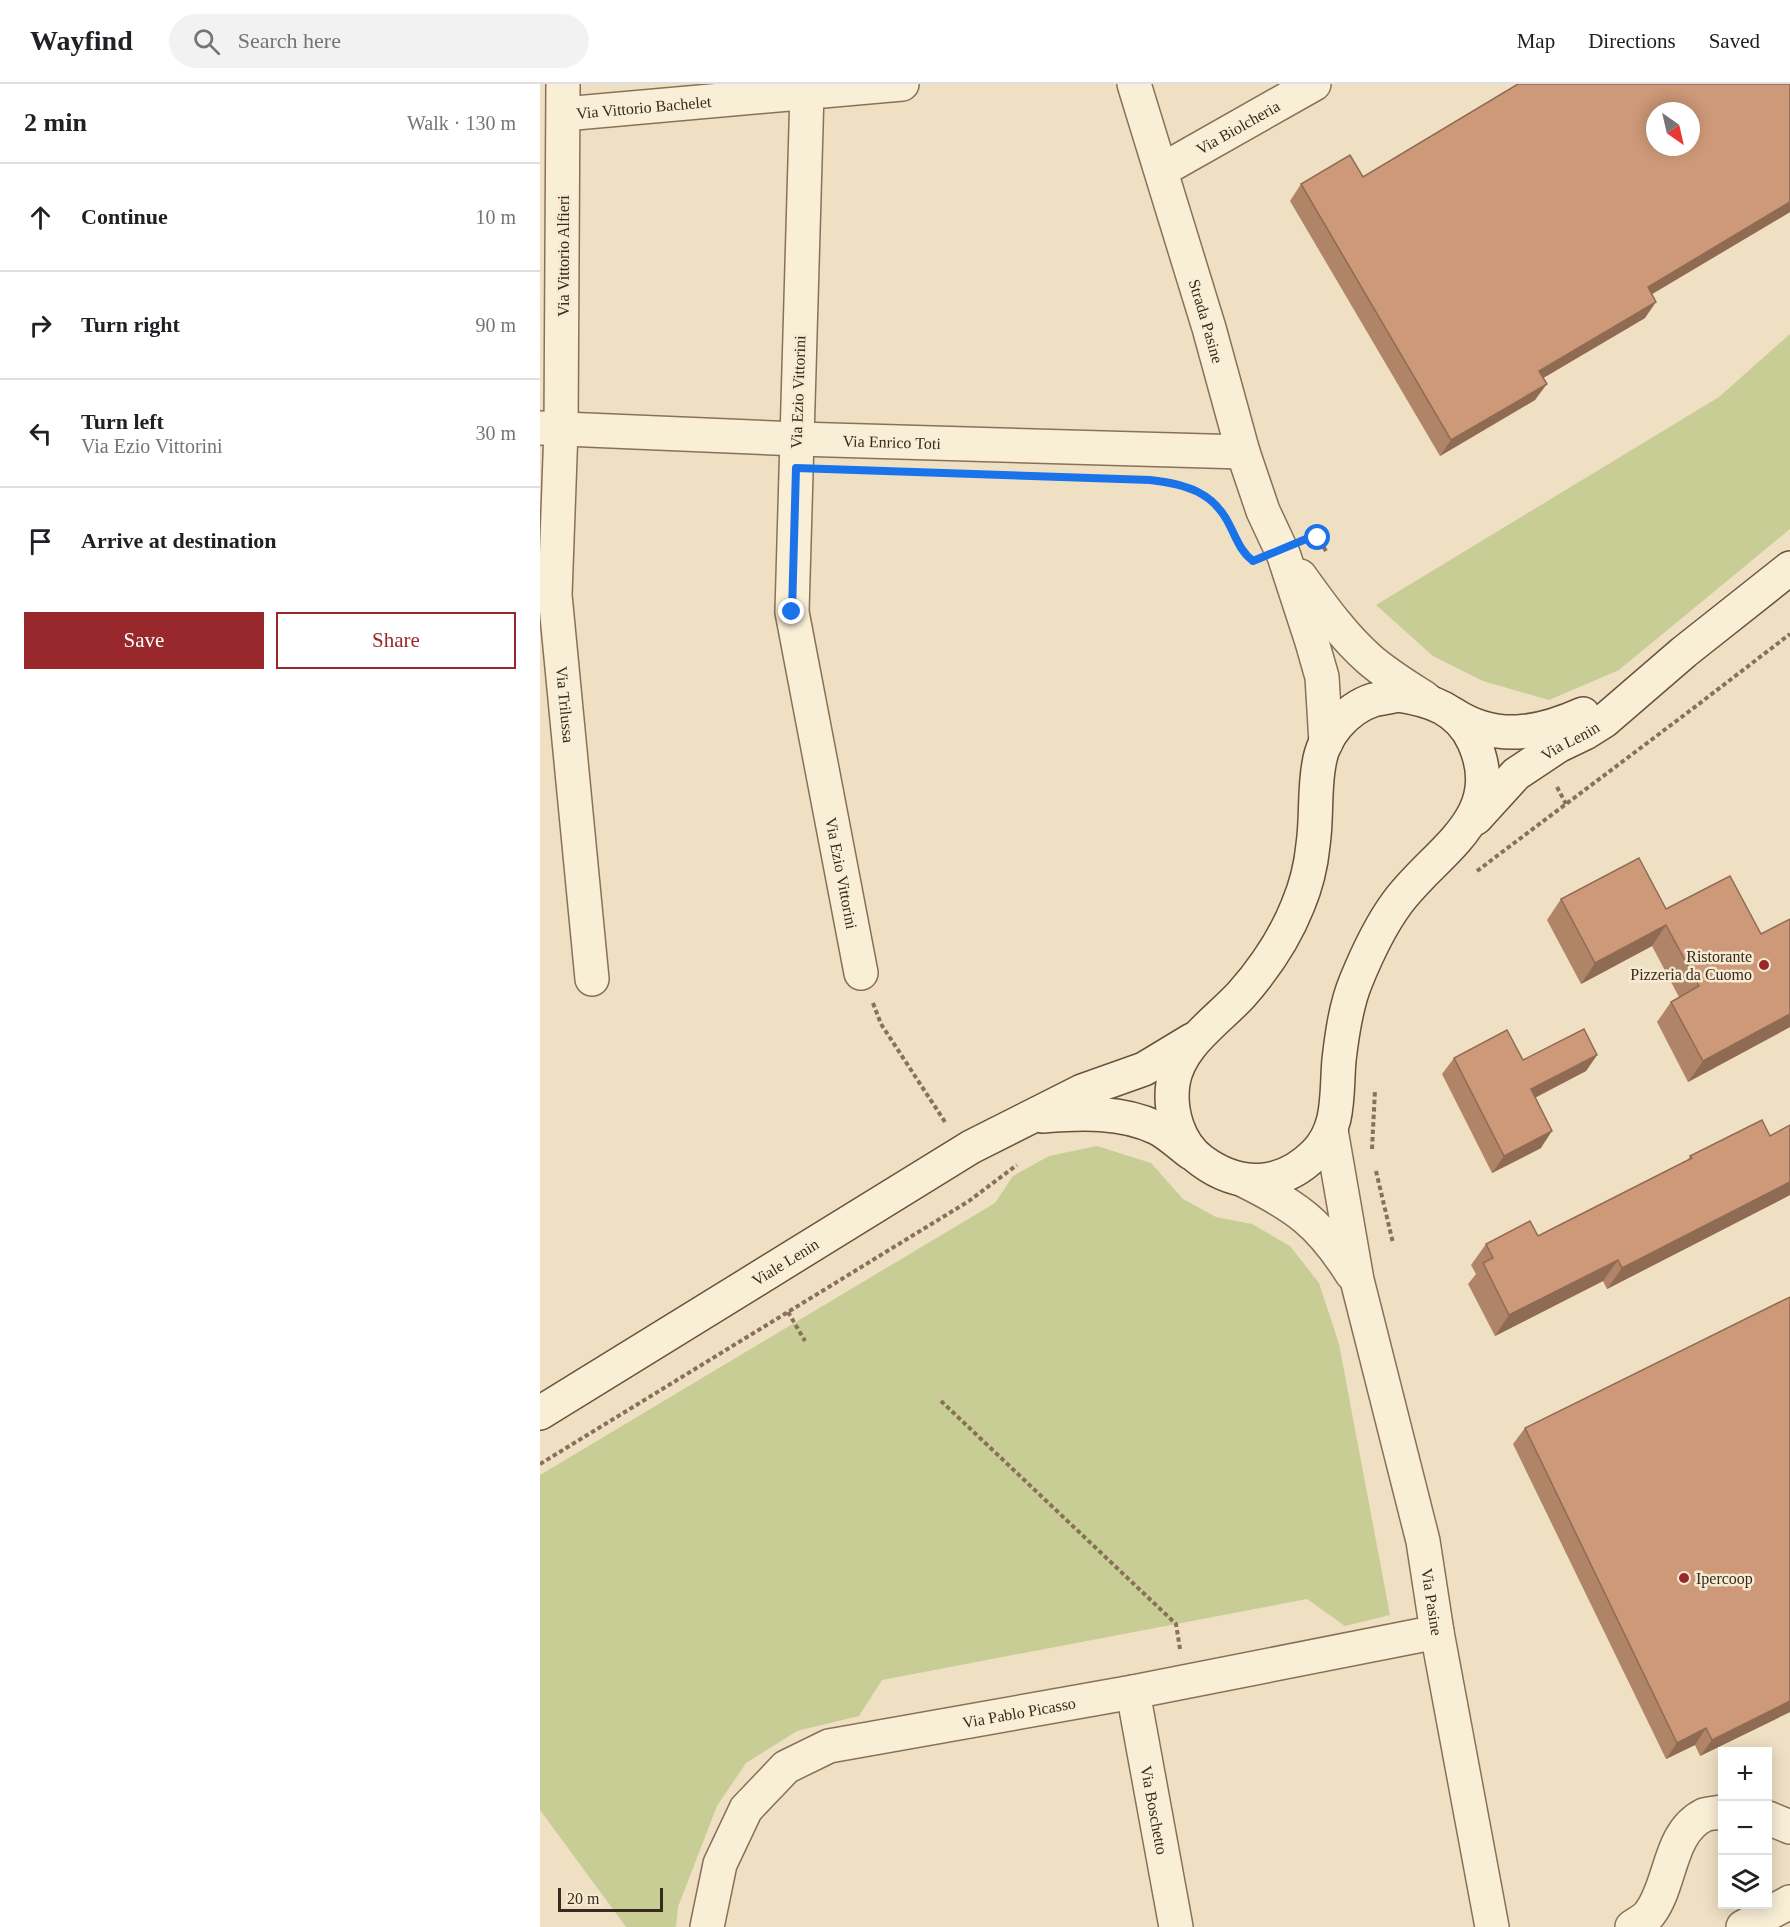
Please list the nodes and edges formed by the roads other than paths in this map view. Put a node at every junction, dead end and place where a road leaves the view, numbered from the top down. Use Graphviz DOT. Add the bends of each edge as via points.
graph roads {
  1 [pos="902,84"];
  2 [pos="1134,84"];
  3 [pos="1314,84"];
  4 [pos="807,92"];
  5 [pos="563,99"];
  6 [pos="1162,170"];
  7 [pos="551,429"];
  8 [pos="797,439"];
  9 [pos="1243,452"];
  10 [pos="1283,553"];
  11 [pos="1790,568"];
  12 [pos="1684,652"];
  13 [pos="1438,706"];
  14 [pos="1326,743"];
  15 [pos="1462,834"];
  16 [pos="861,973"];
  17 [pos="592,979"];
  18 [pos="1202,1034"];
  19 [pos="1032,1117"];
  20 [pos="1331,1130"];
  21 [pos="1195,1156"];
  22 [pos="1243,1180"];
  23 [pos="1357,1280"];
  24 [pos="540,1413"];
  25 [pos="1437,1632"];
  26 [pos="1133,1692"];
  27 [pos="1718,1813"];
  28 [pos="1772,1820"];
  29 [pos="1790,1827"];
  30 [pos="1790,1902"];
  31 [pos="1756,1924"];
  32 [pos="707,1927"];
  33 [pos="1176,1927"];
  34 [pos="1492,1927"];
  35 [pos="1632,1927"];
  1 -- 4 [label="street, Via Vittorio Bachelet"];
  2 -- 6 [label="street, Strada Pasine"];
  3 -- 6 [label="street, Via Biolcheria"];
  4 -- 5 [label="street, Via Vittorio Bachelet"];
  4 -- 8 [label="street, Via Ezio Vittorini"];
  5 -- 7 [label="street, Via Vittorio Alfieri"];
  6 -- 9 [label="street, Strada Pasine"];
  7 -- 8 [label="street, Via Enrico Toti"];
  7 -- 17 [label="street, Via Trilussa" via="555,595"];
  8 -- 9 [label="street, Via Enrico Toti"];
  8 -- 16 [label="street, Via Ezio Vittorini" via="792,612"];
  9 -- 10 [label="street, Strada Pasine" via="1263,511"];
  10 -- 13 [label="street" via="1349,639 1390,676"];
  10 -- 14 [label="street" via="1322,677"];
  11 -- 12 [label="street, Via Lenin"];
  12 -- 13 [label="street, Via Lenin" via="1588,712 1534,731 1491,731 1468,724"];
  12 -- 15 [label="street, Via Lenin" via="1604,721 1541,756 1508,782"];
  13 -- 14 [label="street" via="1398,695 1371,701 1347,715"];
  13 -- 15 [label="street" via="1469,732 1480,757 1483,785 1477,811"];
  14 -- 18 [label="street" via="1319,761 1308,874 1297,907 1260,972"];
  15 -- 20 [label="street" via="1415,879 1394,906 1354,984 1343,1028 1338,1104"];
  18 -- 19 [label="street, Viale Lenin" via="1144,1069 1082,1091"];
  18 -- 21 [label="street" via="1183,1055 1173,1081 1172,1108 1180,1134"];
  19 -- 21 [label="street" via="1121,1117 1158,1129"];
  19 -- 24 [label="street, Viale Lenin" via="979,1142"];
  20 -- 22 [label="street" via="1317,1153 1296,1170 1271,1180"];
  20 -- 23 [label="street, Via Pasine"];
  21 -- 22 [label="street" via="1218,1172"];
  22 -- 23 [label="street" via="1311,1221"];
  23 -- 25 [label="street, Via Pasine" via="1423,1540"];
  25 -- 26 [label="street, Via Pablo Picasso"];
  25 -- 34 [label="street, Via Pasine"];
  26 -- 32 [label="street, Via Pablo Picasso" via="829,1746 786,1767 746,1809 720,1864"];
  26 -- 33 [label="street, Via Boschetto"];
  27 -- 35 [label="street" via="1705,1815 1687,1828 1660,1898 1649,1916"];
  28 -- 29 [label="street"];
  30 -- 31 [label="street"];
}
